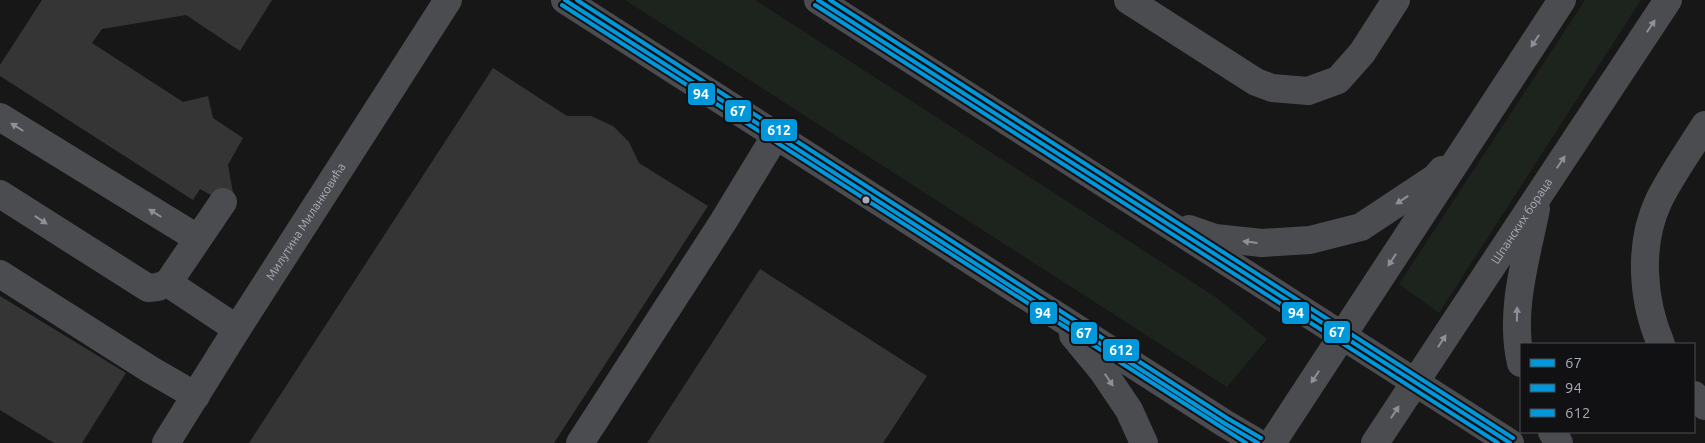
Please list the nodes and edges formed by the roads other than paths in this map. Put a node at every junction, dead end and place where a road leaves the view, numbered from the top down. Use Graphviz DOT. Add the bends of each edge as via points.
graph roads {
  1 [pos="448,0"];
  2 [pos="565,0"];
  3 [pos="818,0"];
  4 [pos="1128,0"];
  5 [pos="1396,0"];
  6 [pos="1562,0"];
  7 [pos="1668,0"];
  8 [pos="0,117"];
  9 [pos="1705,125"];
  10 [pos="776,135"];
  11 [pos="1466,146"];
  12 [pos="0,194"];
  13 [pos="1539,194"];
  14 [pos="222,202"];
  15 [pos="1163,222"];
  16 [pos="197,238"];
  17 [pos="0,274"];
  18 [pos="168,283"];
  19 [pos="1056,315"];
  20 [pos="237,329"];
  21 [pos="1342,336"];
  22 [pos="1661,343"];
  23 [pos="1520,358"];
  24 [pos="1415,382"];
  25 [pos="196,396"];
  26 [pos="1695,396"];
  27 [pos="1705,406"];
  28 [pos="166,443"];
  29 [pos="580,443"];
  30 [pos="1144,443"];
  31 [pos="1258,443"];
  32 [pos="1272,443"];
  33 [pos="1375,443"];
  34 [pos="1510,443"];
  1 -- 20 [label="street, Милутина Миланковића"];
  2 -- 10 [label="street"];
  3 -- 15 [label="street"];
  4 -- 5 [label="street" via="1256,82 1272,88 1308,90 1338,80 1362,54"];
  6 -- 11 [label="street, one-way"];
  13 -- 7 [label="street, Шпанских бораца, one-way"];
  16 -- 8 [label="street, one-way"];
  9 -- 22 [label="street" via="1660,199 1651,220 1644,277"];
  10 -- 19 [label="street"];
  10 -- 29 [label="street"];
  11 -- 15 [label="street, one-way" via="1435,178 1361,227 1310,240 1262,243 1216,238"];
  11 -- 21 [label="street, one-way"];
  12 -- 18 [label="street, one-way" via="148,288"];
  23 -- 13 [label="street, one-way" via="1518,303"];
  24 -- 13 [label="street, Шпанских бораца, one-way"];
  14 -- 16 [label="street"];
  15 -- 21 [label="street"];
  16 -- 18 [label="street"];
  17 -- 25 [label="street"];
  18 -- 20 [label="street"];
  19 -- 30 [label="street, one-way" via="1102,370 1129,410"];
  19 -- 31 [label="street"];
  20 -- 25 [label="street, Милутина Миланковића"];
  21 -- 24 [label="street"];
  21 -- 32 [label="street, one-way"];
  33 -- 24 [label="street, Шпанских бораца, one-way"];
  24 -- 34 [label="street"];
  25 -- 28 [label="street, Милутина Миланковића"];
  26 -- 27 [label="street"];
}
